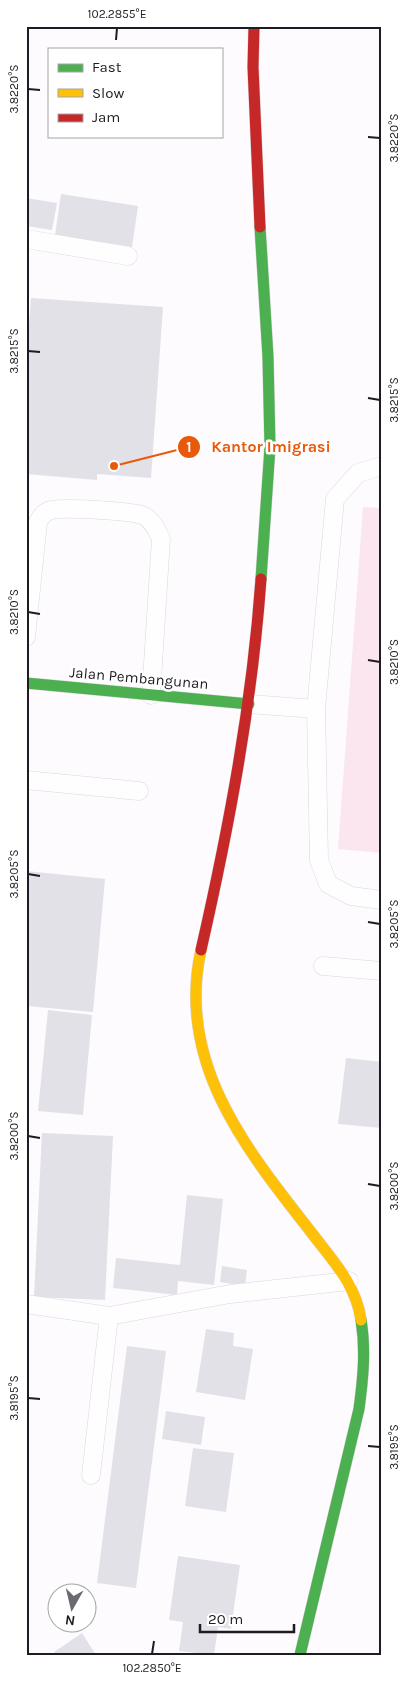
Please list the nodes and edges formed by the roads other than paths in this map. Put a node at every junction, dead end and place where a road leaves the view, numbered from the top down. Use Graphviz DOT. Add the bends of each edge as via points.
graph roads {
  1 [pos="254,26"];
  2 [pos="26,238"];
  3 [pos="128,256"];
  4 [pos="382,466"];
  5 [pos="26,636"];
  6 [pos="26,683"];
  7 [pos="151,695"];
  8 [pos="249,704"];
  9 [pos="316,709"];
  10 [pos="26,780"];
  11 [pos="139,791"];
  12 [pos="382,900"];
  13 [pos="323,966"];
  14 [pos="382,971"];
  15 [pos="349,1281"];
  16 [pos="26,1304"];
  17 [pos="109,1316"];
  18 [pos="91,1475"];
  19 [pos="300,1655"];
  1 -- 8 [label="street" via="256,160 270,447 260,604"];
  2 -- 3 [label="lane"];
  4 -- 9 [label="lane" via="358,473 335,499"];
  5 -- 7 [label="lane" via="38,522 42,514 68,508 142,515 156,527 161,539"];
  6 -- 7 [label="street, Jalan Pembangunan"];
  7 -- 8 [label="street, Jalan Pembangunan"];
  8 -- 9 [label="lane"];
  8 -- 15 [label="street" via="226,840 196,974 199,1040 220,1101 254,1159"];
  9 -- 12 [label="lane" via="319,860 328,884 351,896"];
  10 -- 11 [label="lane"];
  13 -- 14 [label="lane"];
  15 -- 17 [label="lane" via="230,1294"];
  15 -- 19 [label="street" via="357,1295 364,1342 363,1388"];
  16 -- 17 [label="lane"];
  17 -- 18 [label="lane"];
}
